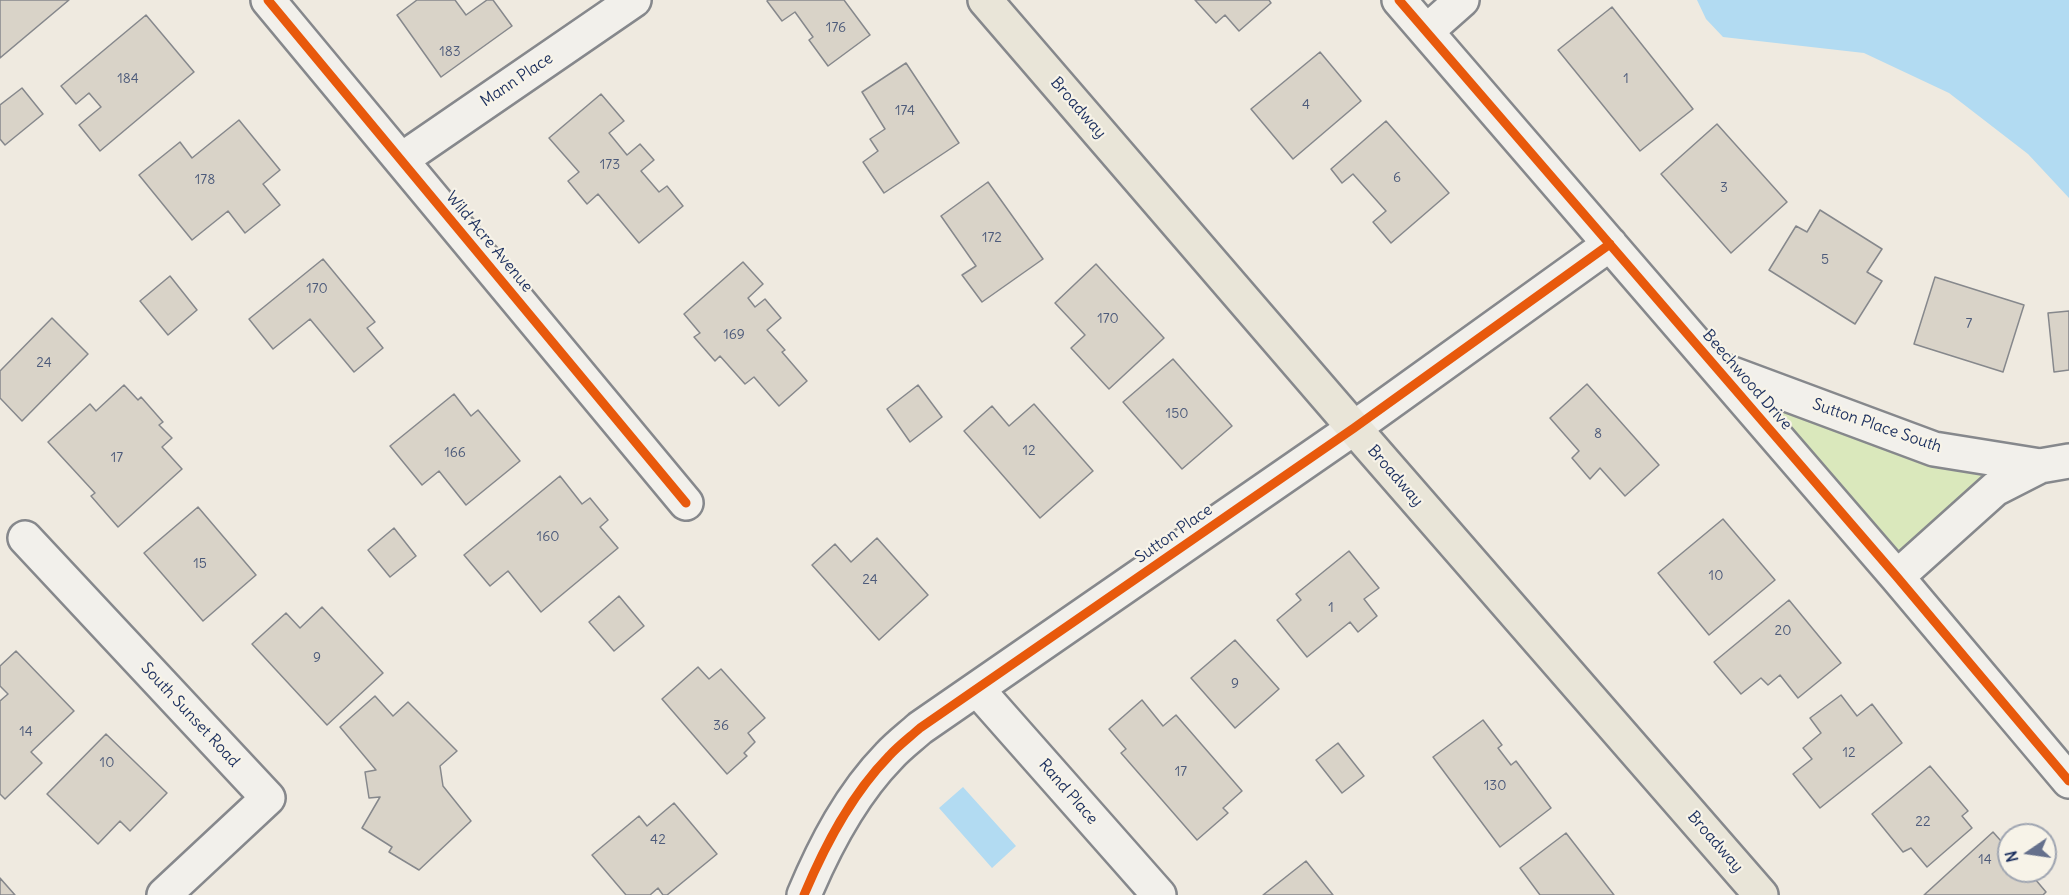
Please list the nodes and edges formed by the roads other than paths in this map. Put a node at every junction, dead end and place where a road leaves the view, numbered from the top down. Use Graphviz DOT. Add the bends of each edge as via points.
graph roads {
  1 [pos="268,0"];
  2 [pos="634,0"];
  3 [pos="985,0"];
  4 [pos="1400,0"];
  5 [pos="1462,0"];
  6 [pos="1427,31"];
  7 [pos="401,160"];
  8 [pos="1610,244"];
  9 [pos="1718,369"];
  10 [pos="1354,428"];
  11 [pos="2055,464"];
  12 [pos="686,503"];
  13 [pos="25,538"];
  14 [pos="1897,577"];
  15 [pos="977,689"];
  16 [pos="2069,781"];
  17 [pos="170,890"];
  18 [pos="804,895"];
  19 [pos="1159,895"];
  20 [pos="1761,895"];
  1 -- 7 [label="street, Wild Acre Avenue"];
  2 -- 7 [label="street, Mann Place"];
  3 -- 10 [label="main road, Broadway"];
  4 -- 6 [label="street, Beechwood Drive"];
  5 -- 6 [label="street"];
  6 -- 8 [label="street, Beechwood Drive"];
  7 -- 12 [label="street, Wild Acre Avenue"];
  8 -- 9 [label="street, Beechwood Drive"];
  8 -- 10 [label="street, Sutton Place"];
  9 -- 11 [label="street, Sutton Place South" via="1934,449"];
  9 -- 14 [label="street, Beechwood Drive"];
  10 -- 15 [label="street, Sutton Place"];
  10 -- 20 [label="main road, Broadway"];
  11 -- 14 [label="street, Sutton Place South" via="1995,489"];
  13 -- 17 [label="street, South Sunset Road" via="268,798"];
  14 -- 16 [label="street, Beechwood Drive"];
  15 -- 18 [label="street, Sutton Place" via="889,755 840,822"];
  15 -- 19 [label="street, Rand Place"];
}
